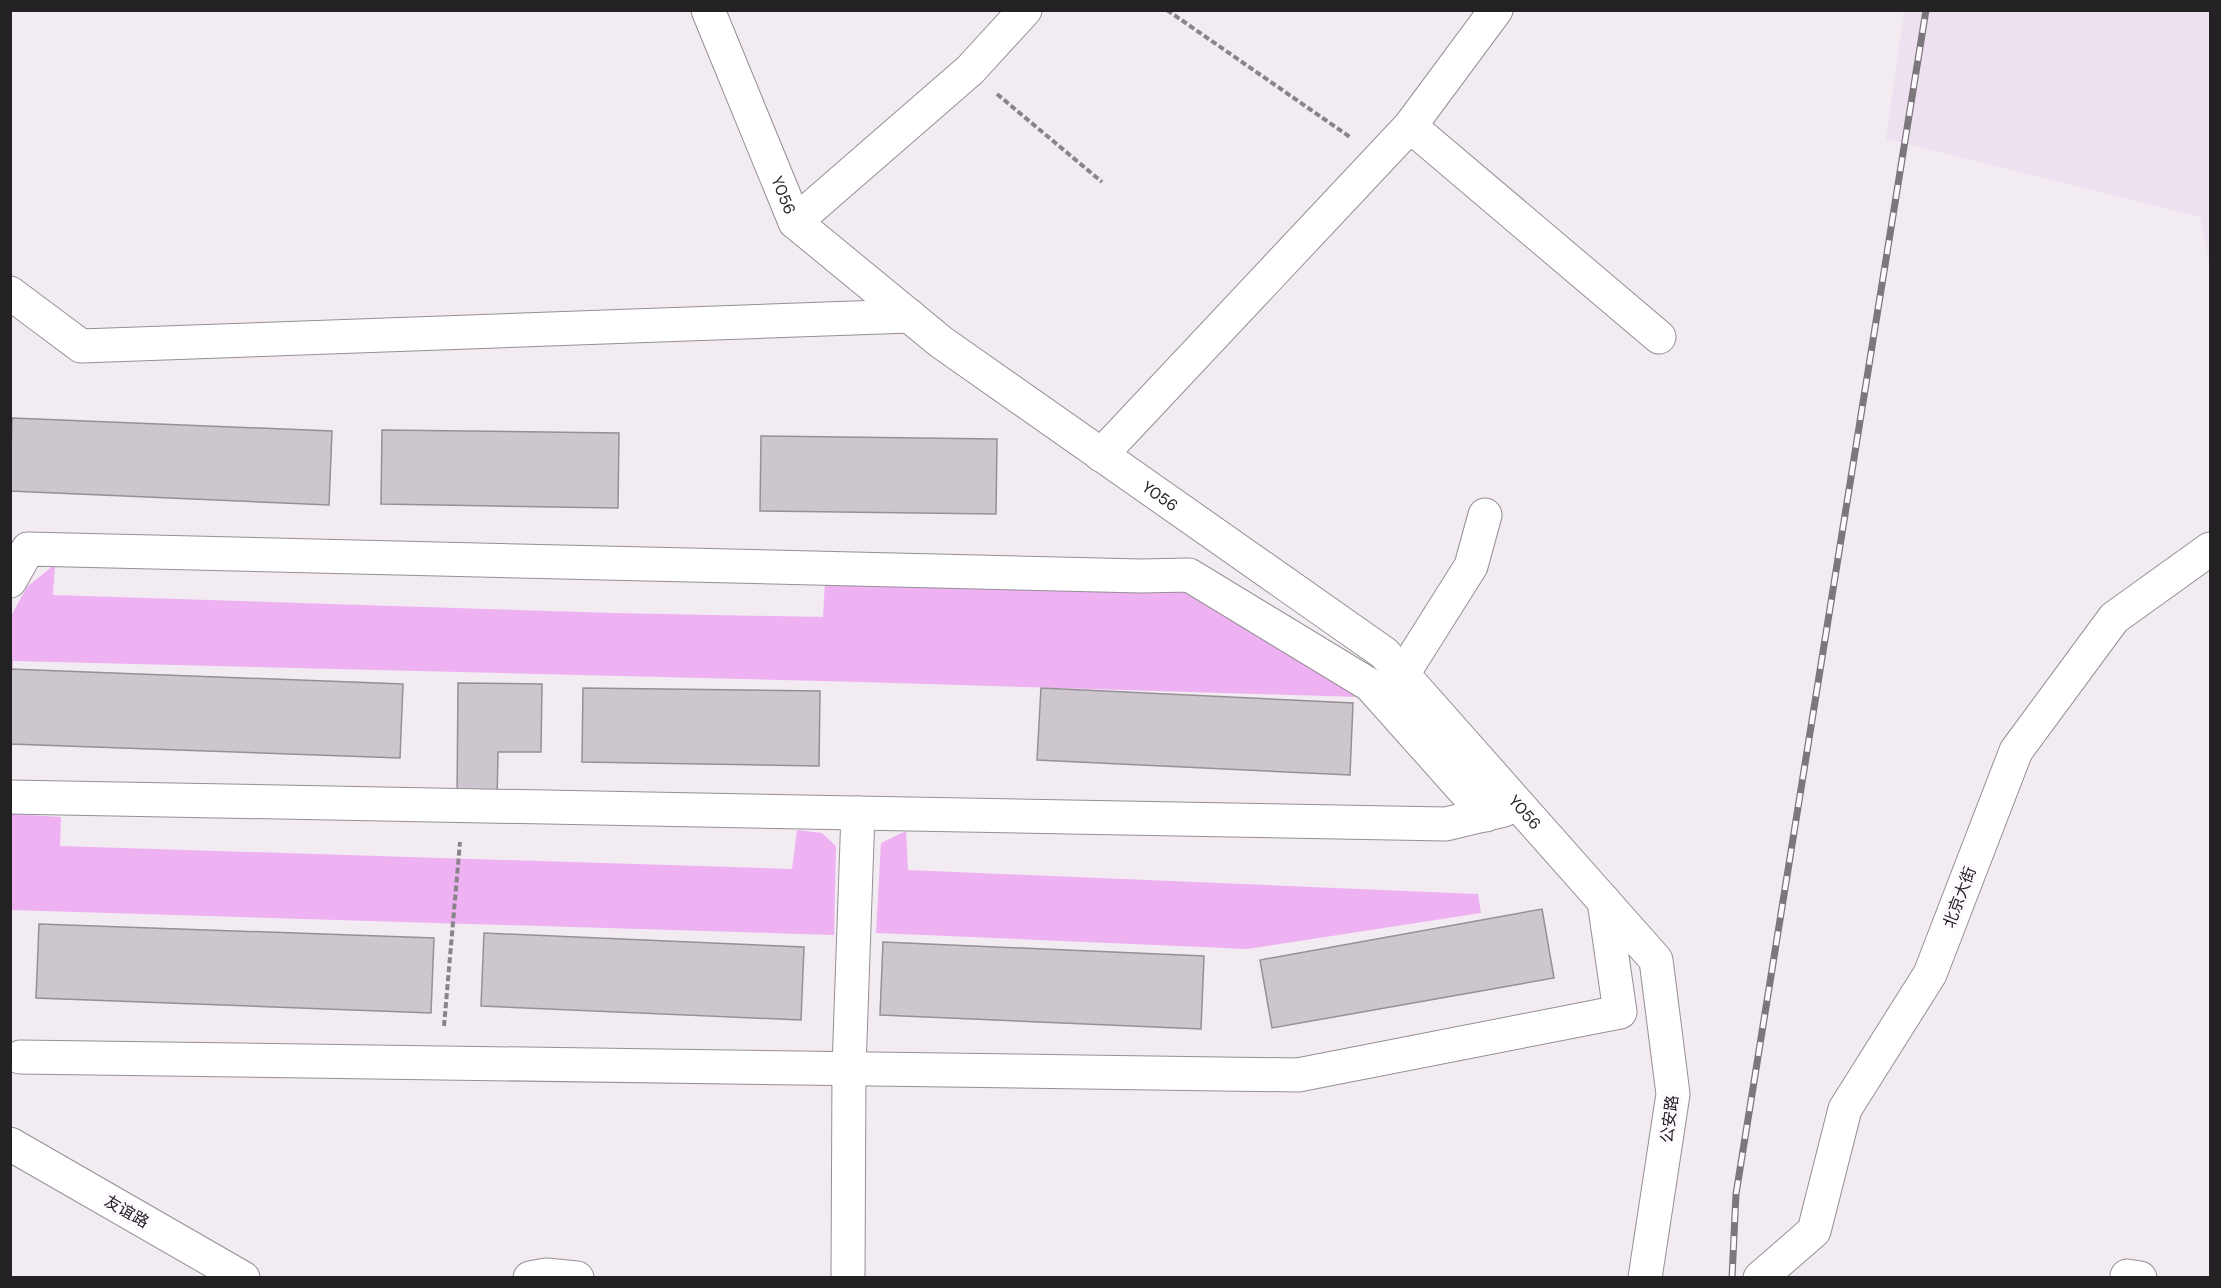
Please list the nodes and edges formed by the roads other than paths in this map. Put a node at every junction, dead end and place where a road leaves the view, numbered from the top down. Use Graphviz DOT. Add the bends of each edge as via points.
graph roads {
  1 [pos="708,10"];
  2 [pos="1024,10"];
  3 [pos="1496,10"];
  4 [pos="1410,126"];
  5 [pos="795,222"];
  6 [pos="10,293"];
  7 [pos="910,316"];
  8 [pos="1659,337"];
  9 [pos="1101,455"];
  10 [pos="1485,514"];
  11 [pos="2211,549"];
  12 [pos="10,581"];
  13 [pos="1403,674"];
  14 [pos="10,797"];
  15 [pos="1520,807"];
  16 [pos="858,813"];
  17 [pos="1486,815"];
  18 [pos="1604,901"];
  19 [pos="1656,960"];
  20 [pos="20,1057"];
  21 [pos="849,1068"];
  22 [pos="10,1144"];
  23 [pos="243,1278"];
  24 [pos="530,1278"];
  25 [pos="577,1278"];
  26 [pos="848,1278"];
  27 [pos="1645,1278"];
  28 [pos="1760,1278"];
  1 -- 5 [label="street, Y056 / Y056"];
  2 -- 5 [label="street" via="970,70"];
  3 -- 4 [label="street"];
  4 -- 8 [label="street"];
  4 -- 9 [label="street"];
  5 -- 7 [label="street, Y056 / Y056"];
  6 -- 7 [label="street" via="81,346"];
  7 -- 9 [label="street, Y056 / Y056"];
  9 -- 13 [label="street, Y056 / Y056" via="1384,653"];
  10 -- 13 [label="street" via="1471,566"];
  11 -- 28 [label="street, 北京大街" via="2114,618 2016,751 1930,974 1845,1109 1814,1231"];
  12 -- 17 [label="street" via="28,549 1189,575 1370,685"];
  13 -- 15 [label="street, Y056 / Y056"];
  14 -- 16 [label="street"];
  15 -- 17 [label="street"];
  15 -- 18 [label="street, Y056 / Y056"];
  16 -- 17 [label="street" via="1446,824"];
  16 -- 21 [label="street"];
  18 -- 19 [label="street, Y056 / Y056"];
  18 -- 21 [label="street" via="1620,1012 1298,1075"];
  19 -- 27 [label="street, 公安路" via="1674,1094"];
  20 -- 21 [label="street"];
  21 -- 26 [label="street"];
  22 -- 23 [label="street, 友谊路"];
  24 -- 25 [label="street"];
}
